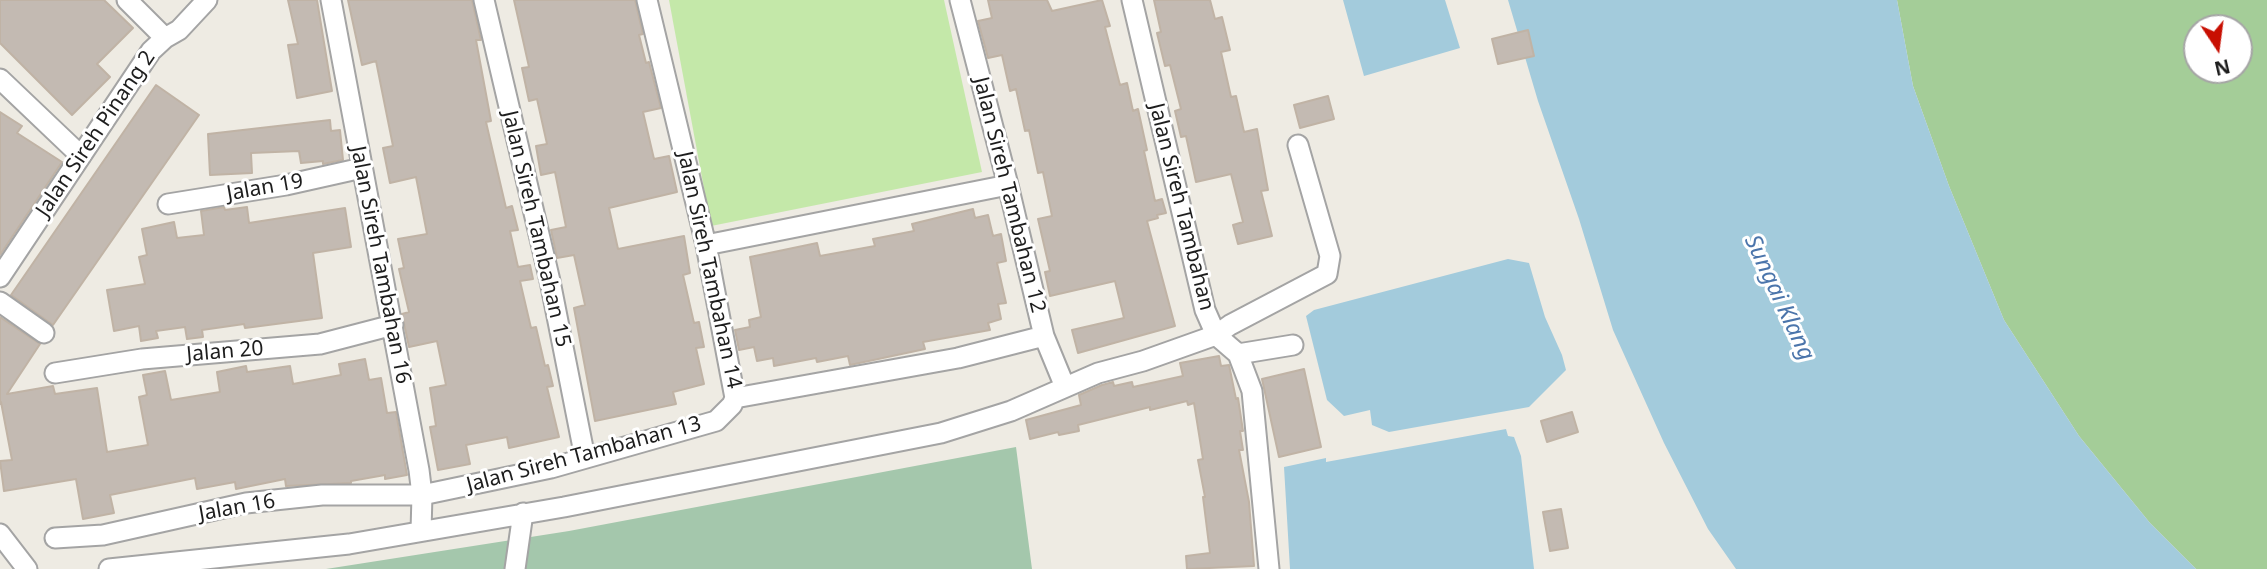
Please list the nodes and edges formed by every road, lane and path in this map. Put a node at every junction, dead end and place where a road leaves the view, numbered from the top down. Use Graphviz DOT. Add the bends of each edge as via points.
graph roads {
  1 [pos="127,0"];
  2 [pos="207,0"];
  3 [pos="331,0"];
  4 [pos="484,0"];
  5 [pos="647,0"];
  6 [pos="960,0"];
  7 [pos="1132,0"];
  8 [pos="165,38"];
  9 [pos="0,79"];
  10 [pos="1298,145"];
  11 [pos="81,156"];
  12 [pos="362,168"];
  13 [pos="1009,185"];
  14 [pos="168,204"];
  15 [pos="706,245"];
  16 [pos="0,277"];
  17 [pos="0,302"];
  18 [pos="393,325"];
  19 [pos="44,333"];
  20 [pos="1216,335"];
  21 [pos="1044,336"];
  22 [pos="1293,345"];
  23 [pos="1238,354"];
  24 [pos="55,373"];
  25 [pos="1065,387"];
  26 [pos="735,398"];
  27 [pos="585,458"];
  28 [pos="422,495"];
  29 [pos="523,513"];
  30 [pos="421,531"];
  31 [pos="0,534"];
  32 [pos="55,538"];
  33 [pos="26,569"];
  34 [pos="109,569"];
  35 [pos="515,569"];
  36 [pos="1269,569"];
  1 -- 8 [label="street, Jalan Sireh Pinang 2"];
  2 -- 8 [label="street"];
  3 -- 12 [label="street, Jalan Sireh Tambahan 16"];
  4 -- 27 [label="street, Jalan Sireh Tambahan 15" via="550,281"];
  5 -- 15 [label="street, Jalan Sireh Tambahan 14"];
  6 -- 13 [label="street, Jalan Sireh Tambahan 12"];
  7 -- 20 [label="street, Jalan Sireh Tambahan" via="1205,310"];
  8 -- 11 [label="street, Jalan Sireh Pinang 2" via="150,51"];
  9 -- 11 [label="street"];
  10 -- 20 [label="street" via="1330,256 1327,274"];
  11 -- 16 [label="street, Jalan Sireh Pinang 2"];
  12 -- 14 [label="street, Jalan 19"];
  12 -- 18 [label="street, Jalan Sireh Tambahan 16"];
  13 -- 15 [label="street"];
  13 -- 21 [label="street, Jalan Sireh Tambahan 12"];
  15 -- 26 [label="street, Jalan Sireh Tambahan 14"];
  17 -- 19 [label="street"];
  18 -- 24 [label="street, Jalan 20" via="320,344 142,359"];
  18 -- 28 [label="street, Jalan Sireh Tambahan 16"];
  20 -- 23 [label="street, Jalan Sireh Tambahan"];
  20 -- 25 [label="street"];
  21 -- 25 [label="street, Jalan Sireh Tambahan 12"];
  21 -- 26 [label="street, Jalan Sireh Tambahan 14" via="958,358"];
  22 -- 23 [label="street"];
  23 -- 36 [label="street, Jalan Sireh Tambahan" via="1252,391"];
  25 -- 29 [label="street" via="1011,411 941,433"];
  26 -- 27 [label="street, Jalan Sireh Tambahan 13" via="716,421"];
  27 -- 28 [label="street, Jalan Sireh Tambahan 13"];
  28 -- 30 [label="street, Jalan Sireh Tambahan 16"];
  28 -- 32 [label="street, Jalan 16" via="322,495 246,503 103,535"];
  29 -- 30 [label="street"];
  29 -- 35 [label="street"];
  30 -- 34 [label="street" via="349,544"];
  31 -- 33 [label="street"];
}
